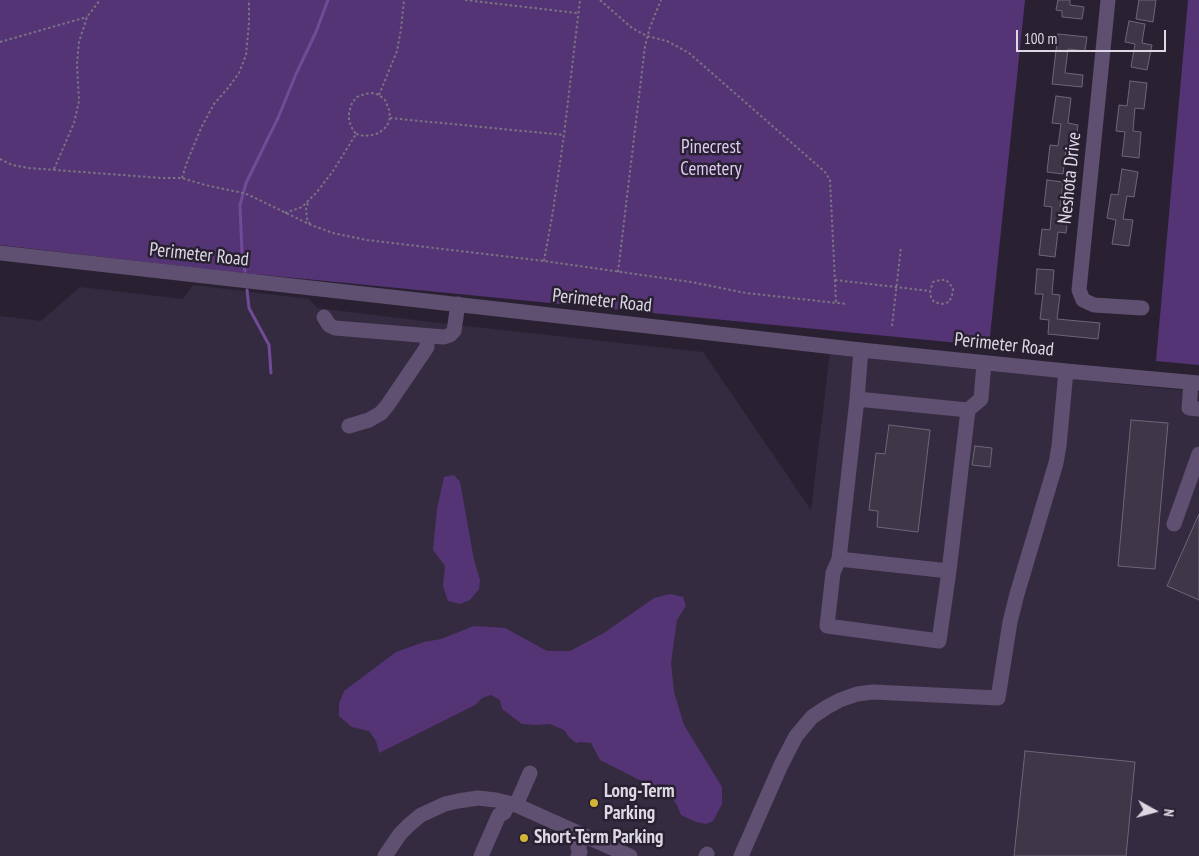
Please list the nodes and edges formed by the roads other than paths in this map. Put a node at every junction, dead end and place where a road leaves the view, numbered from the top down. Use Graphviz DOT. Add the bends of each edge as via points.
graph roads {
  1 [pos="1108,0"];
  2 [pos="0,253"];
  3 [pos="458,304"];
  4 [pos="1142,308"];
  5 [pos="324,317"];
  6 [pos="427,336"];
  7 [pos="862,350"];
  8 [pos="984,363"];
  9 [pos="1066,371"];
  10 [pos="1195,383"];
  11 [pos="857,399"];
  12 [pos="1199,409"];
  13 [pos="968,410"];
  14 [pos="349,426"];
  15 [pos="1199,454"];
  16 [pos="1174,524"];
  17 [pos="839,559"];
  18 [pos="949,571"];
  19 [pos="530,773"];
  20 [pos="509,807"];
  21 [pos="578,849"];
  22 [pos="385,856"];
  23 [pos="481,856"];
  24 [pos="489,856"];
  25 [pos="630,856"];
  26 [pos="741,856"];
  1 -- 4 [label="street, Neshota Drive" via="1079,290 1083,300 1094,305"];
  2 -- 3 [label="street, Perimeter Road"];
  3 -- 6 [label="street" via="454,331 444,337"];
  3 -- 7 [label="street, Perimeter Road"];
  5 -- 6 [label="street" via="335,328"];
  6 -- 14 [label="street" via="423,354 381,413"];
  7 -- 8 [label="street, Perimeter Road"];
  7 -- 11 [label="street"];
  8 -- 9 [label="street, Perimeter Road"];
  8 -- 13 [label="street" via="981,399"];
  9 -- 10 [label="street, Perimeter Road"];
  9 -- 26 [label="street" via="1056,463 1010,622 998,698 873,692 857,694 827,707 812,717 796,736"];
  10 -- 12 [label="street" via="1189,408"];
  11 -- 13 [label="street"];
  11 -- 17 [label="street"];
  13 -- 18 [label="street"];
  15 -- 16 [label="street"];
  17 -- 18 [label="street"];
  17 -- 18 [label="street" via="827,626 939,641"];
  19 -- 20 [label="street"];
  20 -- 21 [label="street"];
  20 -- 22 [label="street" via="496,800 478,798 445,804 410,824"];
  20 -- 23 [label="street" via="499,814"];
  20 -- 24 [label="street"];
  21 -- 25 [label="street"];
}
